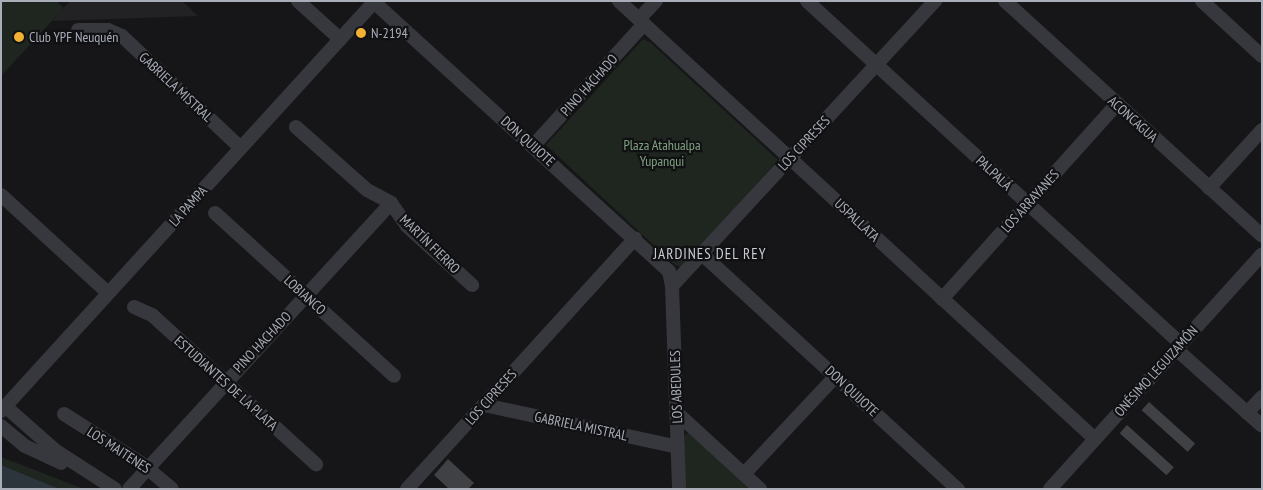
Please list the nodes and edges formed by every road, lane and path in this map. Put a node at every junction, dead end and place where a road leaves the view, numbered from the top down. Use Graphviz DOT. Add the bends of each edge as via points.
graph roads {
  1 [pos="298,1"];
  2 [pos="619,1"];
  3 [pos="656,1"];
  4 [pos="807,1"];
  5 [pos="935,1"];
  6 [pos="1005,1"];
  7 [pos="1202,1"];
  8 [pos="374,2"];
  9 [pos="641,22"];
  10 [pos="78,30"];
  11 [pos="340,39"];
  12 [pos="1262,56"];
  13 [pos="876,65"];
  14 [pos="1117,104"];
  15 [pos="296,127"];
  16 [pos="1262,130"];
  17 [pos="533,146"];
  18 [pos="241,148"];
  19 [pos="790,158"];
  20 [pos="1209,188"];
  21 [pos="1,195"];
  22 [pos="390,203"];
  23 [pos="1028,204"];
  24 [pos="215,213"];
  25 [pos="1262,236"];
  26 [pos="635,238"];
  27 [pos="702,254"];
  28 [pos="1262,254"];
  29 [pos="472,285"];
  30 [pos="672,286"];
  31 [pos="108,293"];
  32 [pos="305,295"];
  33 [pos="942,298"];
  34 [pos="134,308"];
  35 [pos="1178,346"];
  36 [pos="394,376"];
  37 [pos="836,376"];
  38 [pos="225,382"];
  39 [pos="1262,397"];
  40 [pos="484,405"];
  41 [pos="3,408"];
  42 [pos="677,412"];
  43 [pos="1247,413"];
  44 [pos="64,414"];
  45 [pos="1262,426"];
  46 [pos="5,434"];
  47 [pos="1095,439"];
  48 [pos="678,446"];
  49 [pos="316,464"];
  50 [pos="147,467"];
  51 [pos="744,474"];
  52 [pos="131,485"];
  53 [pos="98,489"];
  54 [pos="115,489"];
  55 [pos="121,489"];
  56 [pos="172,489"];
  57 [pos="407,489"];
  58 [pos="679,489"];
  59 [pos="760,489"];
  60 [pos="958,489"];
  61 [pos="1050,489"];
  1 -- 11 [label="street"];
  2 -- 9 [label="street, USPALLATA"];
  3 -- 9 [label="street, PINO HACHADO"];
  4 -- 13 [label="street, PALPALÁ"];
  5 -- 13 [label="street, LOS CIPRESES"];
  6 -- 14 [label="street, ACONCAGUA"];
  7 -- 12 [label="street"];
  8 -- 11 [label="street, LA PAMPA"];
  8 -- 17 [label="street, DON QUIJOTE"];
  9 -- 17 [label="street, PINO HACHADO"];
  9 -- 19 [label="street, USPALLATA"];
  10 -- 18 [label="street, GABRIELA MISTRAL" via="108,30 122,36"];
  11 -- 18 [label="street, LA PAMPA"];
  13 -- 19 [label="street, LOS CIPRESES"];
  13 -- 23 [label="street, PALPALÁ"];
  14 -- 20 [label="street, ACONCAGUA"];
  14 -- 23 [label="street, LOS ARRAYANES"];
  15 -- 22 [label="street, MARTÍN FIERRO" via="367,190"];
  16 -- 20 [label="street"];
  17 -- 26 [label="street, DON QUIJOTE"];
  18 -- 31 [label="street, LA PAMPA"];
  19 -- 27 [label="street, LOS CIPRESES"];
  19 -- 33 [label="street, USPALLATA"];
  20 -- 25 [label="street, ACONCAGUA"];
  21 -- 31 [label="street"];
  22 -- 29 [label="street, MARTÍN FIERRO" via="407,226"];
  22 -- 32 [label="street, PINO HACHADO"];
  23 -- 33 [label="street, LOS ARRAYANES"];
  23 -- 35 [label="street, PALPALÁ"];
  24 -- 32 [label="street, LOBIANCO"];
  26 -- 30 [label="street, DON QUIJOTE" via="666,266"];
  26 -- 40 [label="street, LOS CIPRESES"];
  27 -- 30 [label="street, LOS CIPRESES"];
  27 -- 37 [label="street, DON QUIJOTE"];
  28 -- 35 [label="street, ONÉSIMO LEGUIZAMÓN"];
  30 -- 42 [label="street, LOS ABEDULES"];
  31 -- 41 [label="street, LA PAMPA"];
  32 -- 36 [label="street, LOBIANCO"];
  32 -- 38 [label="street, PINO HACHADO"];
  33 -- 47 [label="street, USPALLATA"];
  34 -- 38 [label="street, ESTUDIANTES DE LA PLATA" via="152,315"];
  35 -- 43 [label="street, PALPALÁ"];
  35 -- 47 [label="street, ONÉSIMO LEGUIZAMÓN"];
  37 -- 51 [label="street"];
  37 -- 60 [label="street, DON QUIJOTE"];
  38 -- 49 [label="street, ESTUDIANTES DE LA PLATA"];
  38 -- 50 [label="street, PINO HACHADO"];
  39 -- 43 [label="street"];
  40 -- 48 [label="street, GABRIELA MISTRAL"];
  40 -- 57 [label="street, LOS CIPRESES"];
  41 -- 54 [label="street" via="56,451"];
  42 -- 48 [label="street, LOS ABEDULES"];
  42 -- 51 [label="street"];
  43 -- 45 [label="street, PALPALÁ"];
  44 -- 50 [label="street, LOS MAITENES"];
  46 -- 53 [label="street" via="60,462"];
  47 -- 61 [label="street, ONÉSIMO LEGUIZAMÓN"];
  48 -- 58 [label="street, LOS ABEDULES"];
  50 -- 52 [label="street, PINO HACHADO"];
  50 -- 56 [label="street, LOS MAITENES"];
  51 -- 59 [label="street"];
  52 -- 55 [label="street"];
}
